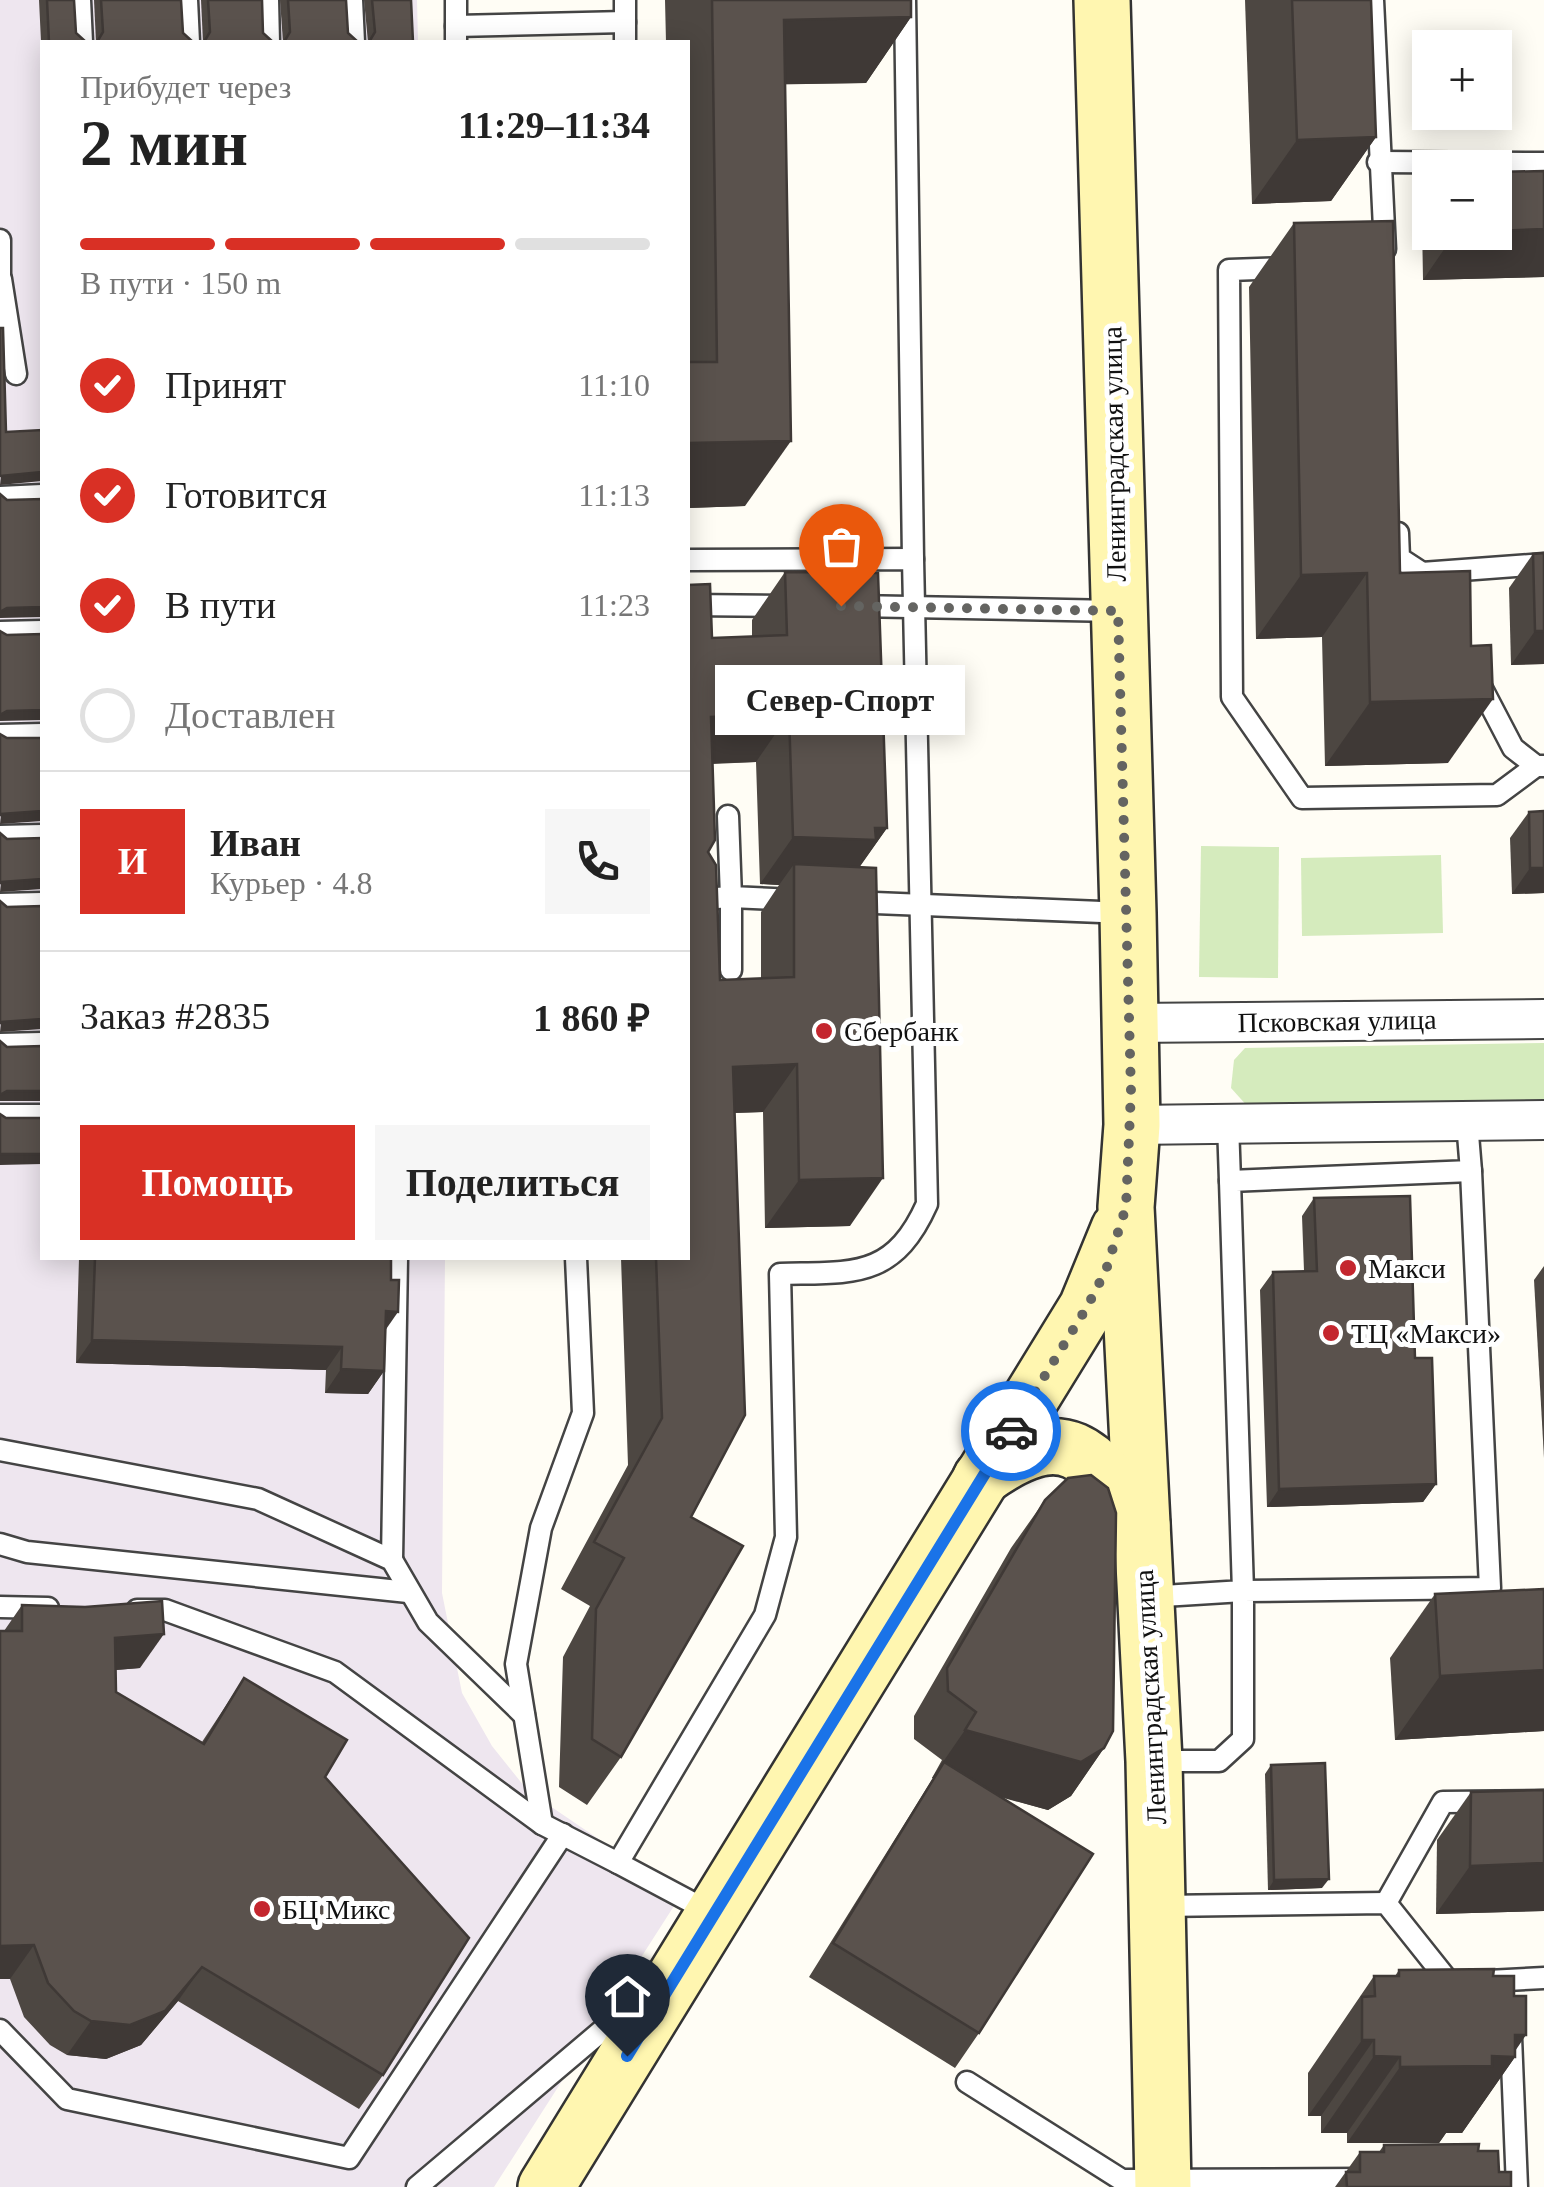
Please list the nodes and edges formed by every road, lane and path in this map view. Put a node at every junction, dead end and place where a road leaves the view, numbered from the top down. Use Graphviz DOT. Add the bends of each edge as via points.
graph roads {
  1 [pos="80,0"];
  2 [pos="188,0"];
  3 [pos="268,0"];
  4 [pos="352,0"];
  5 [pos="456,0"];
  6 [pos="624,0"];
  7 [pos="905,0"];
  8 [pos="1102,0"];
  9 [pos="1373,0"];
  10 [pos="625,32"];
  11 [pos="456,34"];
  12 [pos="82,40"];
  13 [pos="190,40"];
  14 [pos="270,40"];
  15 [pos="354,40"];
  16 [pos="1378,162"];
  17 [pos="1544,163"];
  18 [pos="0,240"];
  19 [pos="1366,266"];
  20 [pos="1308,268"];
  21 [pos="1,279"];
  22 [pos="16,374"];
  23 [pos="40,496"];
  24 [pos="0,497"];
  25 [pos="1397,510"];
  26 [pos="913,559"];
  27 [pos="690,560"];
  28 [pos="1544,564"];
  29 [pos="1422,573"];
  30 [pos="690,605"];
  31 [pos="802,606"];
  32 [pos="841,606"];
  33 [pos="916,606"];
  34 [pos="1440,608"];
  35 [pos="1118,611"];
  36 [pos="0,632"];
  37 [pos="40,632"];
  38 [pos="1467,661"];
  39 [pos="40,734"];
  40 [pos="0,735"];
  41 [pos="1540,766"];
  42 [pos="728,816"];
  43 [pos="40,835"];
  44 [pos="0,836"];
  45 [pos="730,897"];
  46 [pos="690,900"];
  47 [pos="40,903"];
  48 [pos="0,904"];
  49 [pos="918,906"];
  50 [pos="1128,913"];
  51 [pos="731,970"];
  52 [pos="1544,1019"];
  53 [pos="1130,1023"];
  54 [pos="40,1042"];
  55 [pos="0,1044"];
  56 [pos="0,1115"];
  57 [pos="40,1115"];
  58 [pos="1544,1120"];
  59 [pos="1467,1122"];
  60 [pos="1228,1124"];
  61 [pos="1132,1126"];
  62 [pos="1471,1171"];
  63 [pos="1230,1181"];
  64 [pos="1126,1207"];
  65 [pos="397,1260"];
  66 [pos="576,1260"];
  67 [pos="0,1450"];
  68 [pos="982,1478"];
  69 [pos="1142,1525"];
  70 [pos="0,1544"];
  71 [pos="392,1560"];
  72 [pos="1243,1591"];
  73 [pos="408,1592"];
  74 [pos="1145,1597"];
  75 [pos="0,1607"];
  76 [pos="73,1608"];
  77 [pos="110,1609"];
  78 [pos="524,1715"];
  79 [pos="1154,1761"];
  80 [pos="1544,1801"];
  81 [pos="542,1824"];
  82 [pos="563,1834"];
  83 [pos="618,1863"];
  84 [pos="1386,1903"];
  85 [pos="1159,1906"];
  86 [pos="702,1936"];
  87 [pos="1544,1978"];
  88 [pos="1510,2000"];
  89 [pos="0,2030"];
  90 [pos="967,2082"];
  91 [pos="1378,2178"];
  92 [pos="1510,2181"];
  93 [pos="1163,2182"];
  94 [pos="417,2187"];
  95 [pos="546,2187"];
  1 -- 12 [label="lane"];
  2 -- 13 [label="lane"];
  3 -- 14 [label="lane"];
  4 -- 15 [label="lane"];
  5 -- 11 [label="lane"];
  6 -- 10 [label="lane"];
  7 -- 26 [label="lane"];
  8 -- 35 [label="main road, Ленинградская улица"];
  9 -- 16 [label="lane"];
  10 -- 11 [label="lane"];
  16 -- 17 [label="lane"];
  16 -- 19 [label="lane" via="1386,265"];
  18 -- 21 [label="lane"];
  20 -- 41 [label="lane" via="1229,270 1232,697 1302,798 1496,794"];
  21 -- 22 [label="lane"];
  23 -- 24 [label="lane"];
  25 -- 29 [label="lane" via="1399,558"];
  26 -- 27 [label="lane"];
  26 -- 33 [label="lane"];
  28 -- 29 [label="lane"];
  29 -- 34 [label="lane"];
  30 -- 31 [label="lane"];
  32 -- 33 [label="lane"];
  33 -- 35 [label="lane"];
  33 -- 49 [label="lane"];
  35 -- 50 [label="main road, Ленинградская улица"];
  36 -- 37 [label="lane"];
  38 -- 41 [label="lane" via="1512,748"];
  39 -- 40 [label="lane"];
  42 -- 45 [label="lane"];
  43 -- 44 [label="lane"];
  45 -- 46 [label="lane"];
  45 -- 49 [label="lane"];
  45 -- 51 [label="lane"];
  47 -- 48 [label="lane"];
  49 -- 50 [label="lane"];
  49 -- 83 [label="lane" via="927,1204 904,1246 864,1272 780,1274 786,1537 766,1615"];
  50 -- 53 [label="main road, Ленинградская улица"];
  52 -- 53 [label="street, Псковская улица"];
  53 -- 61 [label="main road, Ленинградская улица"];
  54 -- 55 [label="lane"];
  56 -- 57 [label="lane"];
  58 -- 59 [label="street"];
  59 -- 60 [label="street"];
  59 -- 62 [label="lane"];
  60 -- 61 [label="street"];
  60 -- 63 [label="lane"];
  61 -- 64 [label="main road, Ленинградская улица"];
  62 -- 63 [label="lane"];
  62 -- 72 [label="lane" via="1490,1588"];
  63 -- 72 [label="lane"];
  64 -- 68 [label="main road, Ленинградская улица" via="1087,1307"];
  64 -- 69 [label="main road, Ленинградская улица"];
  65 -- 71 [label="lane"];
  66 -- 78 [label="lane" via="582,1412 541,1528 516,1664"];
  67 -- 71 [label="lane" via="258,1499"];
  68 -- 69 [label="main road" via="1016,1454 1063,1448 1092,1458"];
  68 -- 86 [label="main road, Ленинградская улица"];
  69 -- 74 [label="main road, Ленинградская улица"];
  70 -- 73 [label="lane"];
  71 -- 73 [label="lane"];
  72 -- 74 [label="lane"];
  72 -- 79 [label="lane" via="1244,1739 1220,1760"];
  73 -- 78 [label="lane" via="428,1622"];
  74 -- 79 [label="main road, Ленинградская улица"];
  75 -- 76 [label="lane"];
  77 -- 81 [label="lane" via="164,1610 335,1672"];
  78 -- 81 [label="lane"];
  79 -- 85 [label="main road, Ленинградская улица"];
  80 -- 84 [label="lane" via="1443,1802"];
  81 -- 82 [label="lane"];
  82 -- 83 [label="lane"];
  82 -- 89 [label="lane" via="349,2158 67,2098"];
  83 -- 86 [label="lane"];
  84 -- 85 [label="lane"];
  84 -- 88 [label="lane" via="1449,1982"];
  85 -- 93 [label="main road, Ленинградская улица"];
  86 -- 94 [label="lane"];
  86 -- 95 [label="main road, Ленинградская улица"];
  87 -- 88 [label="lane"];
  88 -- 92 [label="lane"];
  90 -- 93 [label="lane" via="1122,2180"];
  91 -- 93 [label="lane"];
}
